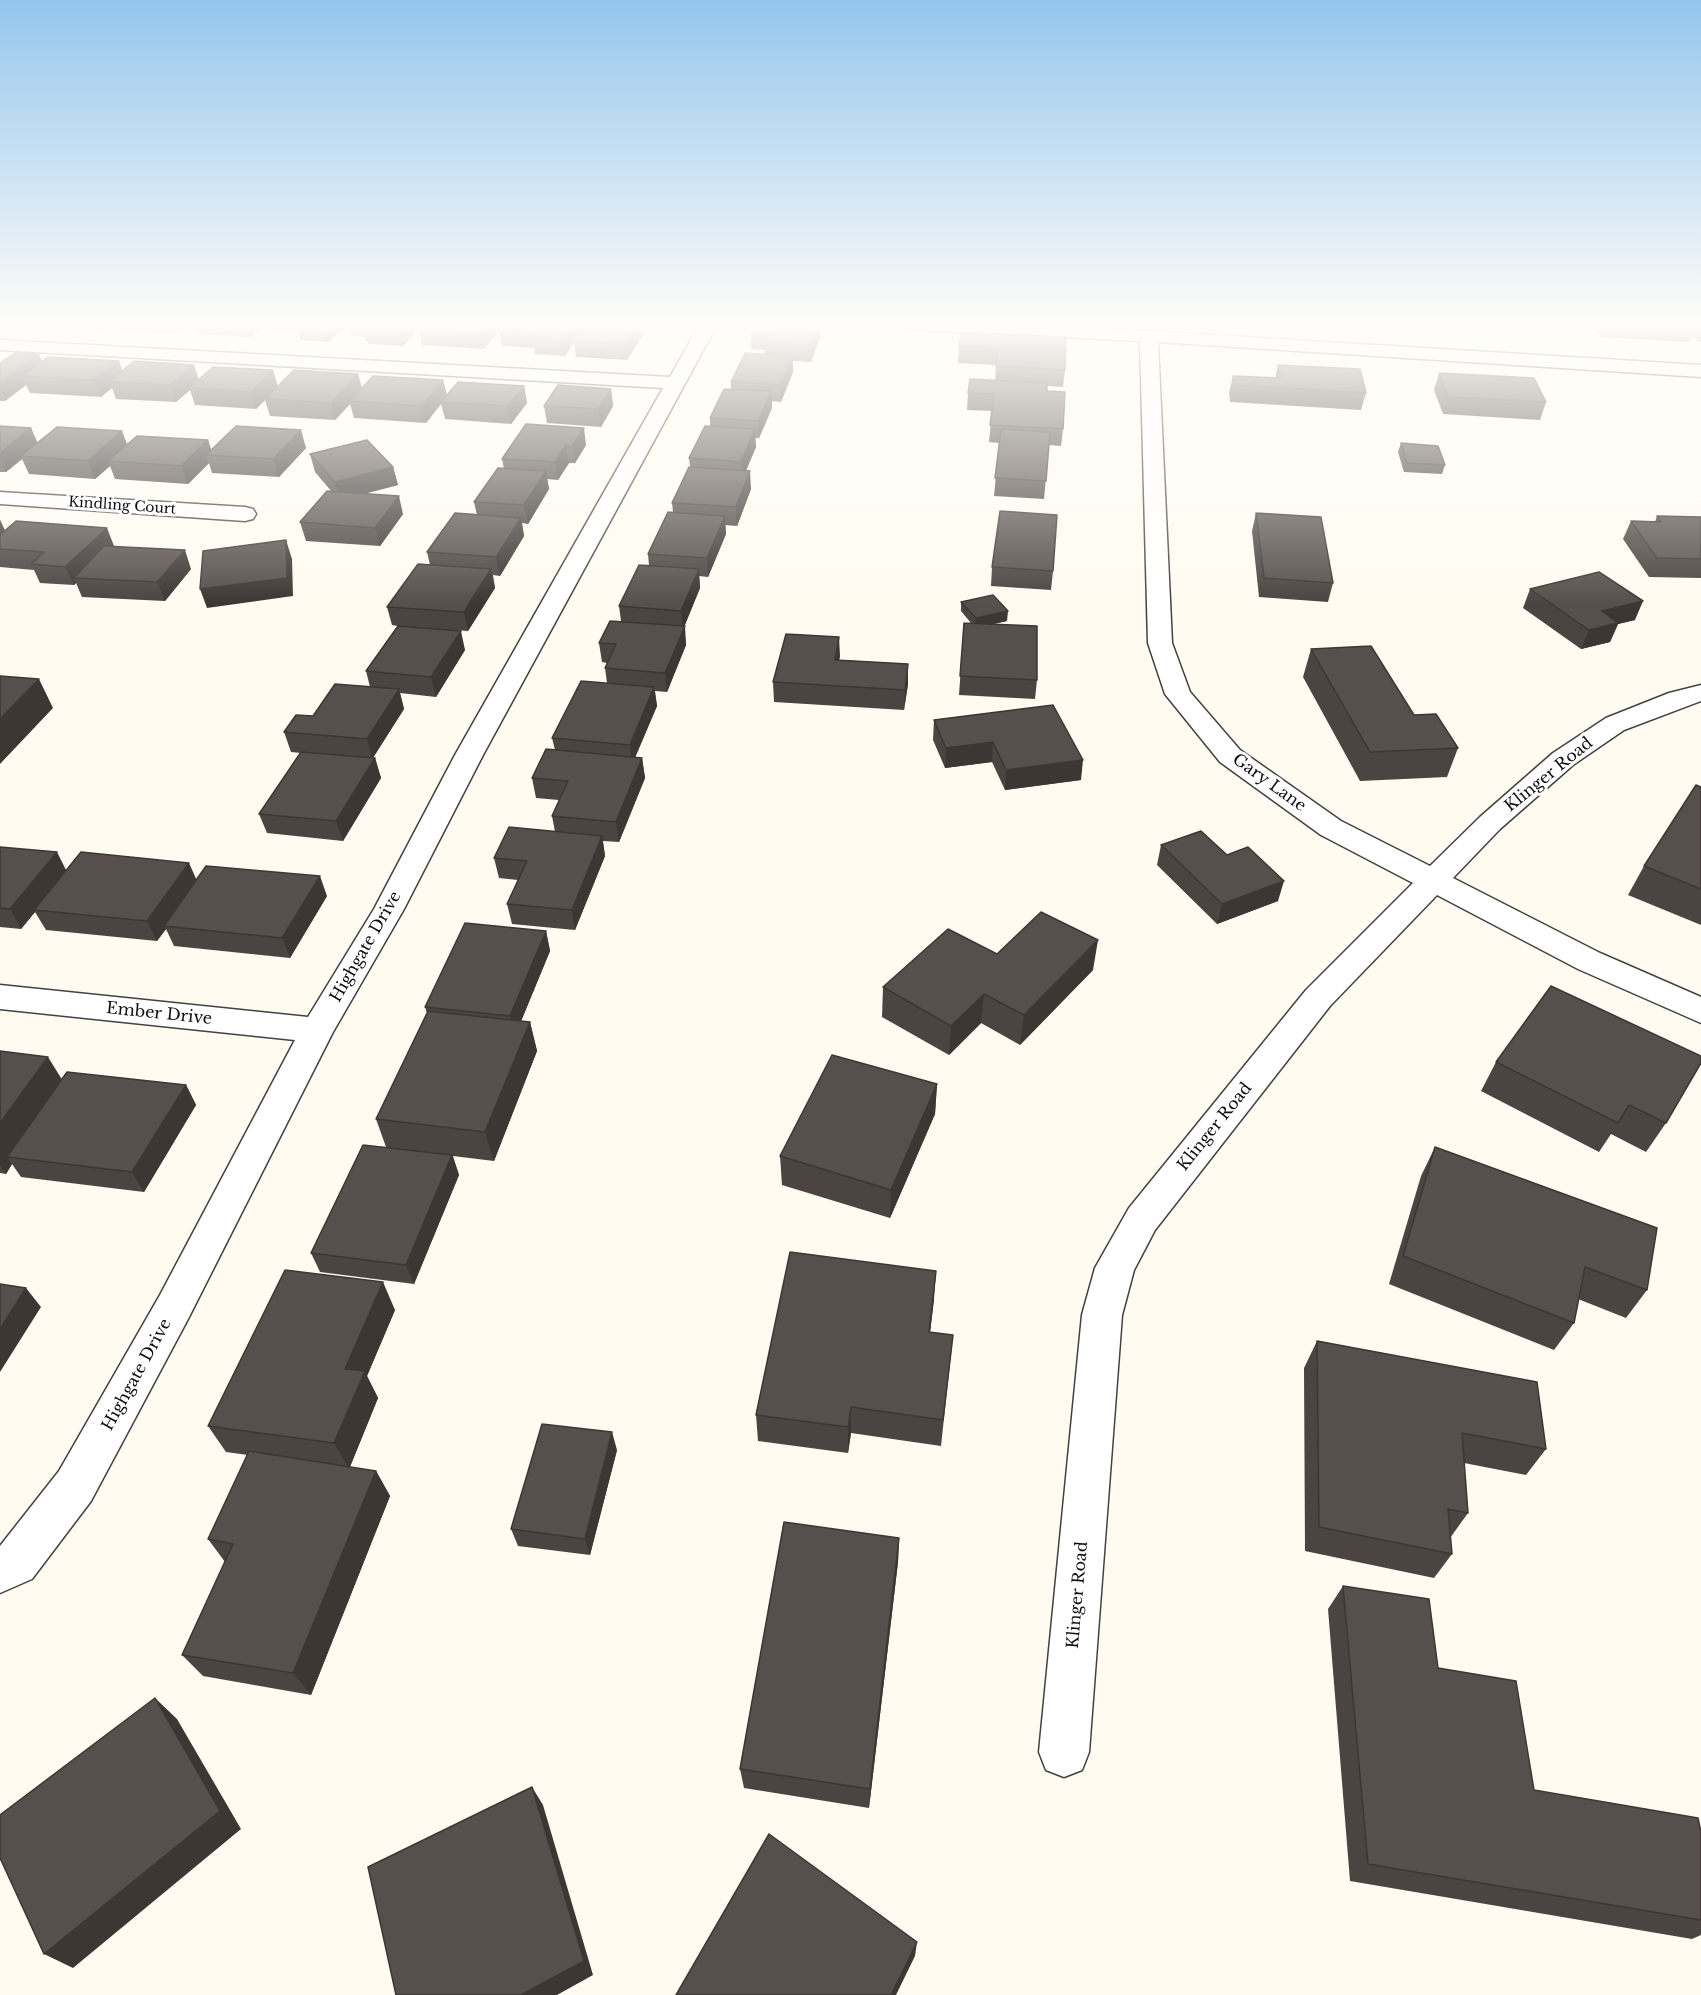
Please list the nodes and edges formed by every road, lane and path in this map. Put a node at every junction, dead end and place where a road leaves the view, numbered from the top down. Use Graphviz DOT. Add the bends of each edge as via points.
graph roads {
  1 [pos="655,418"];
  2 [pos="1152,418"];
  3 [pos="0,498"];
  4 [pos="245,514"];
  5 [pos="1701,693"];
  6 [pos="1433,881"];
  7 [pos="0,997"];
  8 [pos="1701,1011"];
  9 [pos="317,1030"];
  10 [pos="8,1566"];
  11 [pos="1064,1752"];
  1 -- 9 [label="street, Highgate Drive" via="469,755 389,909"];
  2 -- 6 [label="street, Gary Lane" via="1160,643 1178,694 1230,756 1331,828"];
  3 -- 4 [label="street, Kindling Court"];
  5 -- 6 [label="street, Klinger Road" via="1615,724 1563,759 1490,823"];
  6 -- 8 [label="street, Gary Lane" via="1589,961"];
  6 -- 11 [label="street, Klinger Road" via="1318,998 1142,1219 1116,1268 1102,1315"];
  7 -- 9 [label="street, Ember Drive"];
  9 -- 10 [label="street, Highgate Drive" via="174,1307 75,1486"];
}
